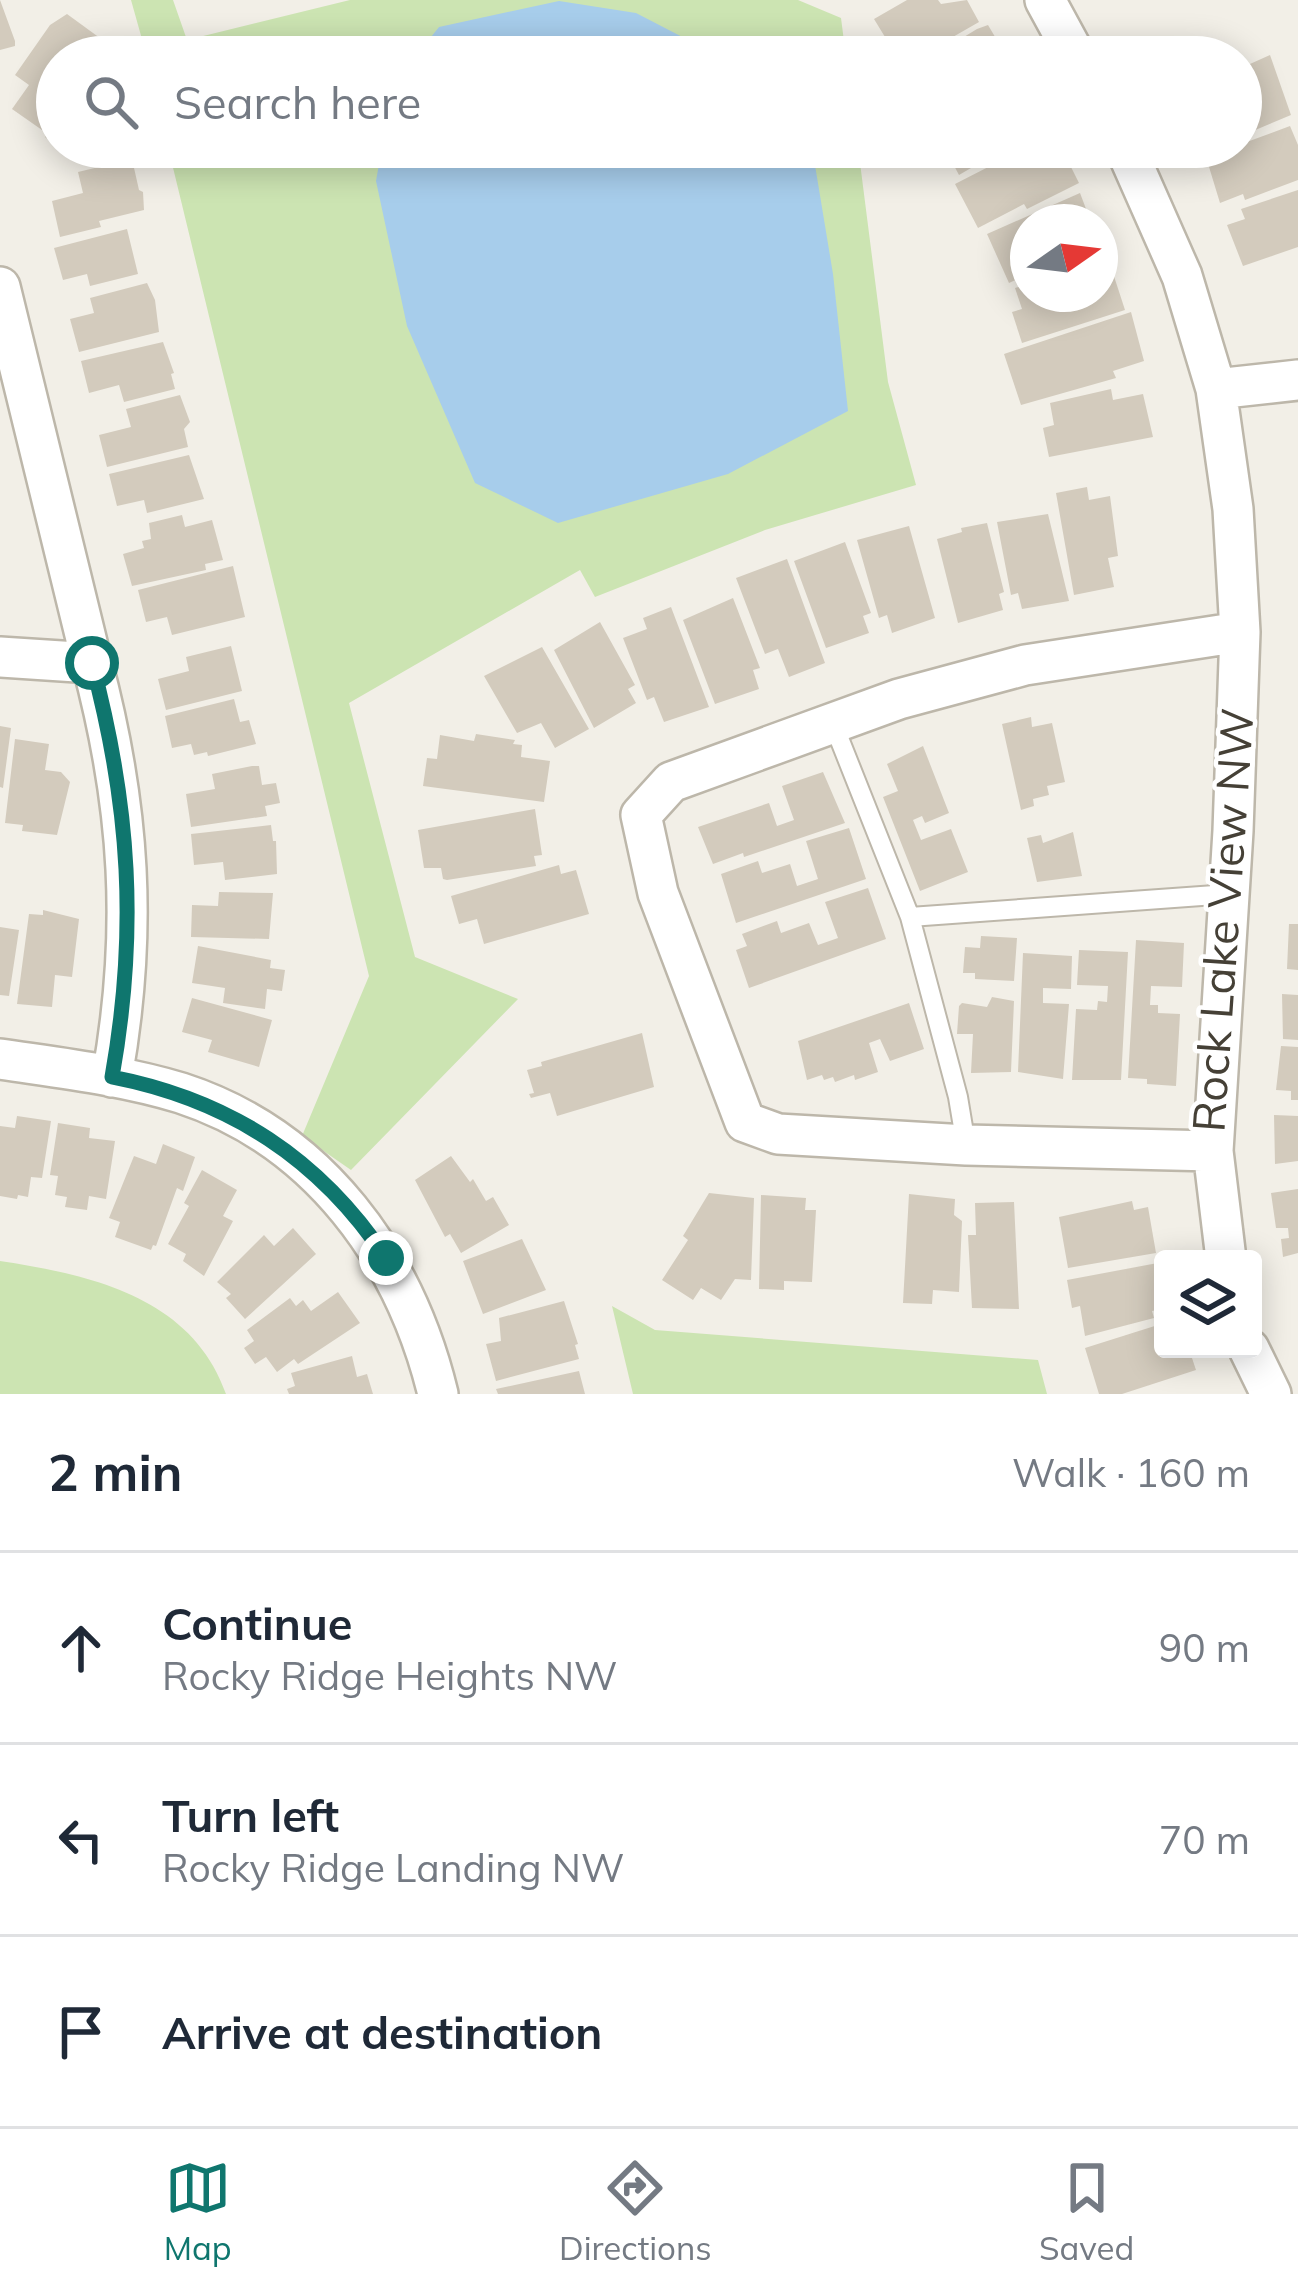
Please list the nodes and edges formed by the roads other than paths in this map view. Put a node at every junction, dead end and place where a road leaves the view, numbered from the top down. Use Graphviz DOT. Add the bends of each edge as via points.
graph roads {
  1 [pos="1045,0"];
  2 [pos="1065,36"];
  3 [pos="1134,168"];
  4 [pos="0,287"];
  5 [pos="1298,380"];
  6 [pos="1216,389"];
  7 [pos="1240,632"];
  8 [pos="0,657"];
  9 [pos="92,663"];
  10 [pos="833,723"];
  11 [pos="1229,894"];
  12 [pos="910,916"];
  13 [pos="0,1059"];
  14 [pos="112,1077"];
  15 [pos="966,1145"];
  16 [pos="1213,1151"];
  17 [pos="1225,1250"];
  18 [pos="1253,1358"];
  19 [pos="438,1394"];
  20 [pos="1271,1394"];
  1 -- 2 [label="street"];
  3 -- 6 [label="street, Rock Lake View NW" via="1182,276"];
  4 -- 9 [label="street"];
  5 -- 6 [label="street"];
  6 -- 7 [label="street, Rock Lake View NW"];
  7 -- 10 [label="street, Rock Lake View NW" via="1025,665"];
  7 -- 11 [label="street, Rock Lake View NW"];
  8 -- 9 [label="street"];
  9 -- 14 [label="street" via="117,770 129,880 127,979"];
  10 -- 12 [label="lane"];
  10 -- 15 [label="street, Rock Lake View NW" via="670,782 640,815 658,893 745,1122 778,1134"];
  11 -- 12 [label="lane"];
  11 -- 16 [label="street, Rock Lake View NW"];
  12 -- 15 [label="lane"];
  13 -- 14 [label="street"];
  14 -- 19 [label="street" via="220,1110 315,1172 386,1258"];
  15 -- 16 [label="street, Rock Lake View NW"];
  16 -- 17 [label="street"];
  18 -- 20 [label="street"];
}
